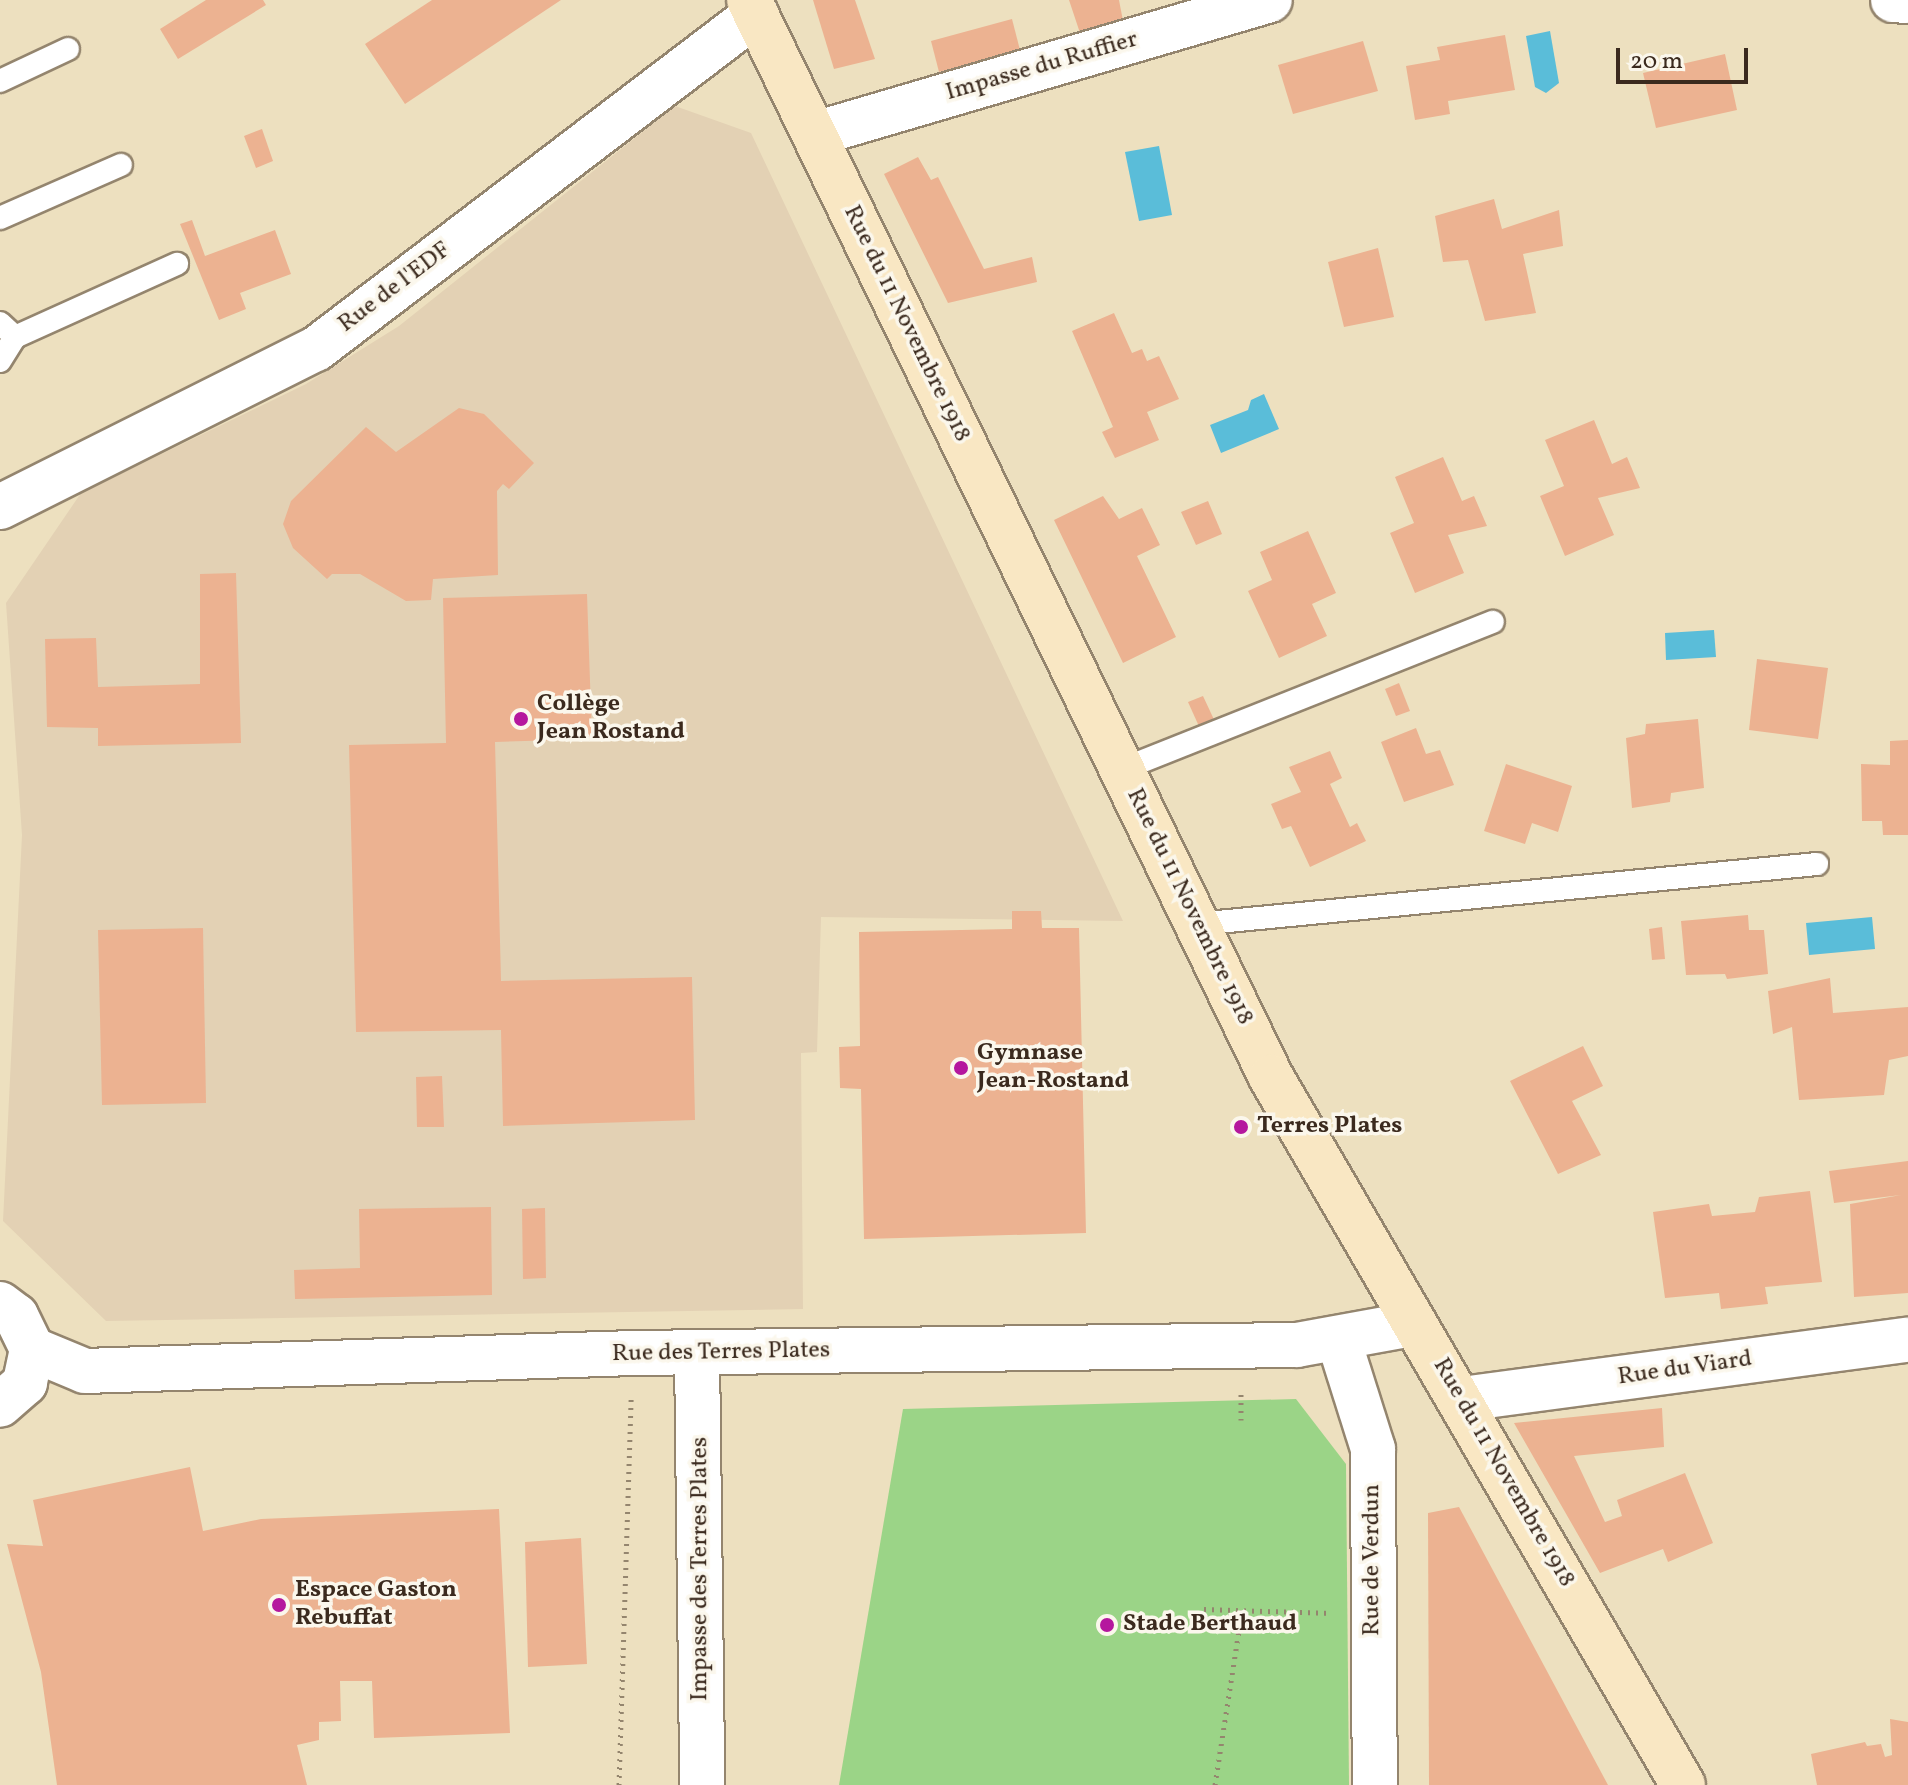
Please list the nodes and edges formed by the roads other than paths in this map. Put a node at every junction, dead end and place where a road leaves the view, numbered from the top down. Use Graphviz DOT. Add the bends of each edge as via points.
graph roads {
  1 [pos="1270,0"];
  2 [pos="1893,0"];
  3 [pos="1908,1"];
  4 [pos="753,7"];
  5 [pos="68,49"];
  6 [pos="0,81"];
  7 [pos="815,134"];
  8 [pos="121,165"];
  9 [pos="0,218"];
  10 [pos="177,264"];
  11 [pos="8,330"];
  12 [pos="0,361"];
  13 [pos="1,504"];
  14 [pos="1493,622"];
  15 [pos="1123,769"];
  16 [pos="1817,864"];
  17 [pos="1197,924"];
  18 [pos="0,1304"];
  19 [pos="1412,1324"];
  20 [pos="1908,1340"];
  21 [pos="1339,1341"];
  22 [pos="32,1349"];
  23 [pos="697,1352"];
  24 [pos="1463,1399"];
  25 [pos="0,1405"];
  26 [pos="702,1785"];
  27 [pos="1375,1785"];
  28 [pos="1683,1785"];
  1 -- 7 [label="street, Impasse du Ruffier"];
  2 -- 3 [label="street"];
  4 -- 7 [label="main road, Rue du 11 Novembre 1918"];
  4 -- 13 [label="street, Rue de l'EDF" via="316,349"];
  5 -- 6 [label="lane"];
  7 -- 15 [label="main road, Rue du 11 Novembre 1918"];
  8 -- 9 [label="lane"];
  10 -- 11 [label="lane"];
  11 -- 12 [label="lane"];
  14 -- 15 [label="lane"];
  15 -- 17 [label="main road, Rue du 11 Novembre 1918"];
  16 -- 17 [label="lane"];
  17 -- 19 [label="main road, Rue du 11 Novembre 1918" via="1271,1077"];
  18 -- 22 [label="street" via="27,1331"];
  19 -- 21 [label="street, Rue des Terres Plates"];
  19 -- 24 [label="main road, Rue du 11 Novembre 1918"];
  20 -- 24 [label="street, Rue du Viard"];
  21 -- 23 [label="street, Rue des Terres Plates"];
  21 -- 27 [label="street, Rue de Verdun" via="1373,1449"];
  22 -- 23 [label="street, Rue des Terres Plates" via="85,1371"];
  22 -- 25 [label="street" via="25,1383"];
  23 -- 26 [label="street, Impasse des Terres Plates"];
  24 -- 28 [label="main road, Rue du 11 Novembre 1918"];
}
